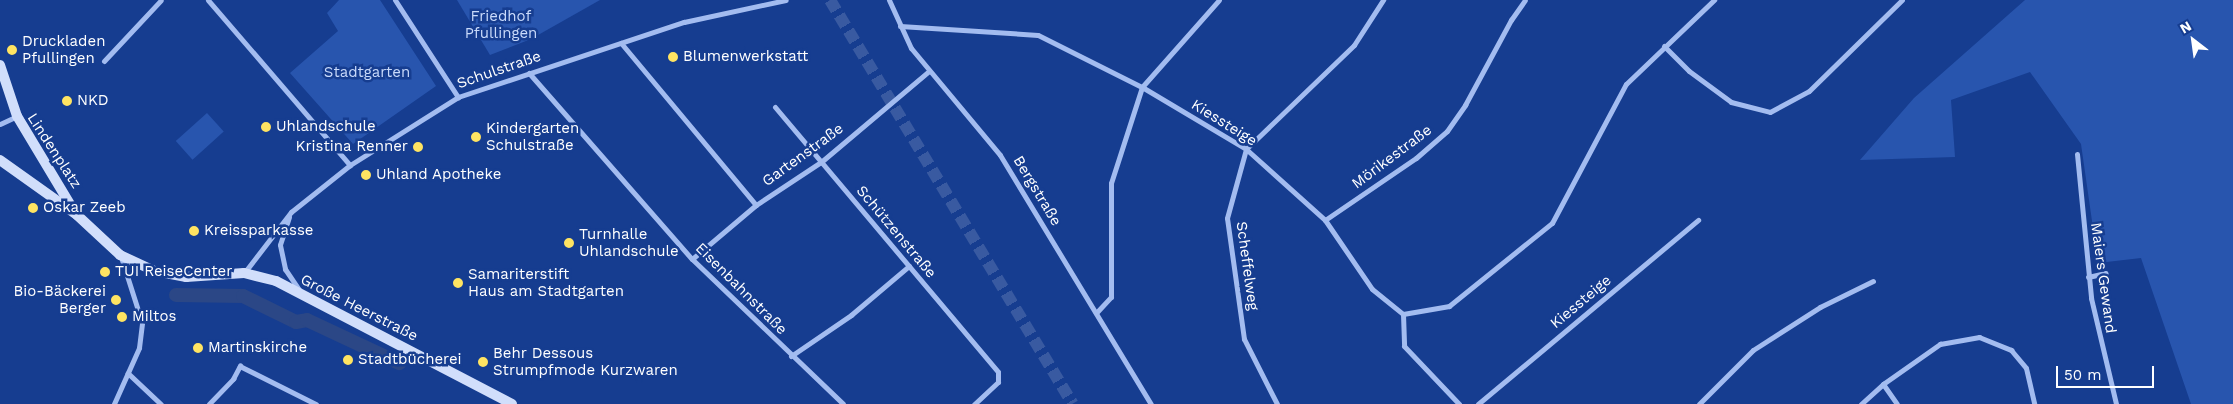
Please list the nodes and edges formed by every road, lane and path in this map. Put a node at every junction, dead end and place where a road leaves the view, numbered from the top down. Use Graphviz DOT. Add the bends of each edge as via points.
graph roads {
  1 [pos="161,0"];
  2 [pos="208,0"];
  3 [pos="395,0"];
  4 [pos="786,0"];
  5 [pos="889,0"];
  6 [pos="1219,0"];
  7 [pos="1383,0"];
  8 [pos="1525,0"];
  9 [pos="1714,0"];
  10 [pos="1902,0"];
  11 [pos="900,26"];
  12 [pos="621,43"];
  13 [pos="1664,46"];
  14 [pos="104,61"];
  15 [pos="0,65"];
  16 [pos="929,71"];
  17 [pos="529,73"];
  18 [pos="1142,87"];
  19 [pos="458,97"];
  20 [pos="775,107"];
  21 [pos="17,116"];
  22 [pos="0,124"];
  23 [pos="1246,149"];
  24 [pos="2077,154"];
  25 [pos="0,160"];
  26 [pos="821,162"];
  27 [pos="350,165"];
  28 [pos="756,205"];
  29 [pos="290,212"];
  30 [pos="77,215"];
  31 [pos="1325,220"];
  32 [pos="1698,220"];
  33 [pos="120,255"];
  34 [pos="692,259"];
  35 [pos="909,266"];
  36 [pos="244,272"];
  37 [pos="2106,273"];
  38 [pos="2088,277"];
  39 [pos="1873,281"];
  40 [pos="305,299"];
  41 [pos="1096,313"];
  42 [pos="1402,314"];
  43 [pos="791,356"];
  44 [pos="128,373"];
  45 [pos="1883,384"];
  46 [pos="155,402"];
  47 [pos="114,404"];
  48 [pos="162,404"];
  49 [pos="209,404"];
  50 [pos="316,404"];
  51 [pos="512,404"];
  52 [pos="843,404"];
  53 [pos="974,404"];
  54 [pos="1152,404"];
  55 [pos="1277,404"];
  56 [pos="1459,404"];
  57 [pos="1478,404"];
  58 [pos="1700,404"];
  59 [pos="1861,404"];
  60 [pos="1896,404"];
  61 [pos="2034,404"];
  62 [pos="2116,404"];
  1 -- 14 [label="street"];
  2 -- 27 [label="street"];
  3 -- 19 [label="street"];
  4 -- 12 [label="street, Schulstraße" via="684,22"];
  5 -- 11 [label="street, Bergstraße"];
  6 -- 18 [label="street"];
  7 -- 23 [label="street" via="1354,45"];
  8 -- 31 [label="street, Mörikestraße" via="1447,131 1409,163"];
  9 -- 13 [label="street"];
  10 -- 13 [label="street" via="1810,90 1770,112 1731,102 1689,71"];
  11 -- 16 [label="street, Bergstraße" via="910,48"];
  11 -- 18 [label="street, Kiessteige" via="1038,35"];
  12 -- 17 [label="street, Schulstraße"];
  12 -- 28 [label="street"];
  13 -- 42 [label="street" via="1626,84 1552,224 1448,306"];
  15 -- 21 [label="main road"];
  16 -- 26 [label="street, Gartenstraße"];
  16 -- 41 [label="street, Bergstraße" via="1000,155"];
  17 -- 19 [label="street, Schulstraße"];
  17 -- 34 [label="street, Eisenbahnstraße"];
  18 -- 23 [label="street, Kiessteige"];
  18 -- 41 [label="street" via="1111,183 1111,297"];
  19 -- 27 [label="street, Schulstraße"];
  20 -- 26 [label="street, Schützenstraße"];
  21 -- 22 [label="street, Lindenplatz"];
  21 -- 30 [label="main road, Lindenplatz"];
  23 -- 31 [label="street, Kiessteige"];
  23 -- 55 [label="street, Scheffelweg" via="1227,218 1244,339"];
  24 -- 38 [label="street, Maiers Gewand"];
  25 -- 30 [label="main road, Lindenplatz"];
  26 -- 28 [label="street, Gartenstraße"];
  26 -- 35 [label="street, Schützenstraße"];
  27 -- 29 [label="street, Schulstraße"];
  28 -- 34 [label="street, Gartenstraße"];
  29 -- 36 [label="street, Schulstraße"];
  29 -- 40 [label="street" via="280,245 285,269"];
  30 -- 33 [label="main road, Lindenplatz"];
  31 -- 42 [label="street, Kiessteige" via="1372,289"];
  32 -- 57 [label="street, Kiessteige"];
  33 -- 36 [label="main road, Lindenplatz" via="155,271 186,277"];
  33 -- 44 [label="street" via="142,323 139,348"];
  34 -- 43 [label="street, Eisenbahnstraße"];
  35 -- 43 [label="street" via="851,315"];
  35 -- 53 [label="street, Schützenstraße" via="998,372 998,382"];
  36 -- 40 [label="main road, Große Heerstraße" via="276,281"];
  37 -- 38 [label="street"];
  38 -- 62 [label="street, Maiers Gewand" via="2097,333"];
  39 -- 58 [label="street" via="1820,307 1753,350"];
  40 -- 51 [label="main road, Große Heerstraße"];
  41 -- 54 [label="street, Bergstraße"];
  42 -- 56 [label="street" via="1404,346"];
  43 -- 52 [label="street, Eisenbahnstraße"];
  44 -- 46 [label="street"];
  44 -- 47 [label="street"];
  45 -- 59 [label="street"];
  45 -- 60 [label="street"];
  45 -- 61 [label="street" via="1940,344 1979,337 2010,350 2026,368"];
  46 -- 48 [label="street"];
  49 -- 50 [label="street" via="233,379 240,366"];
}
